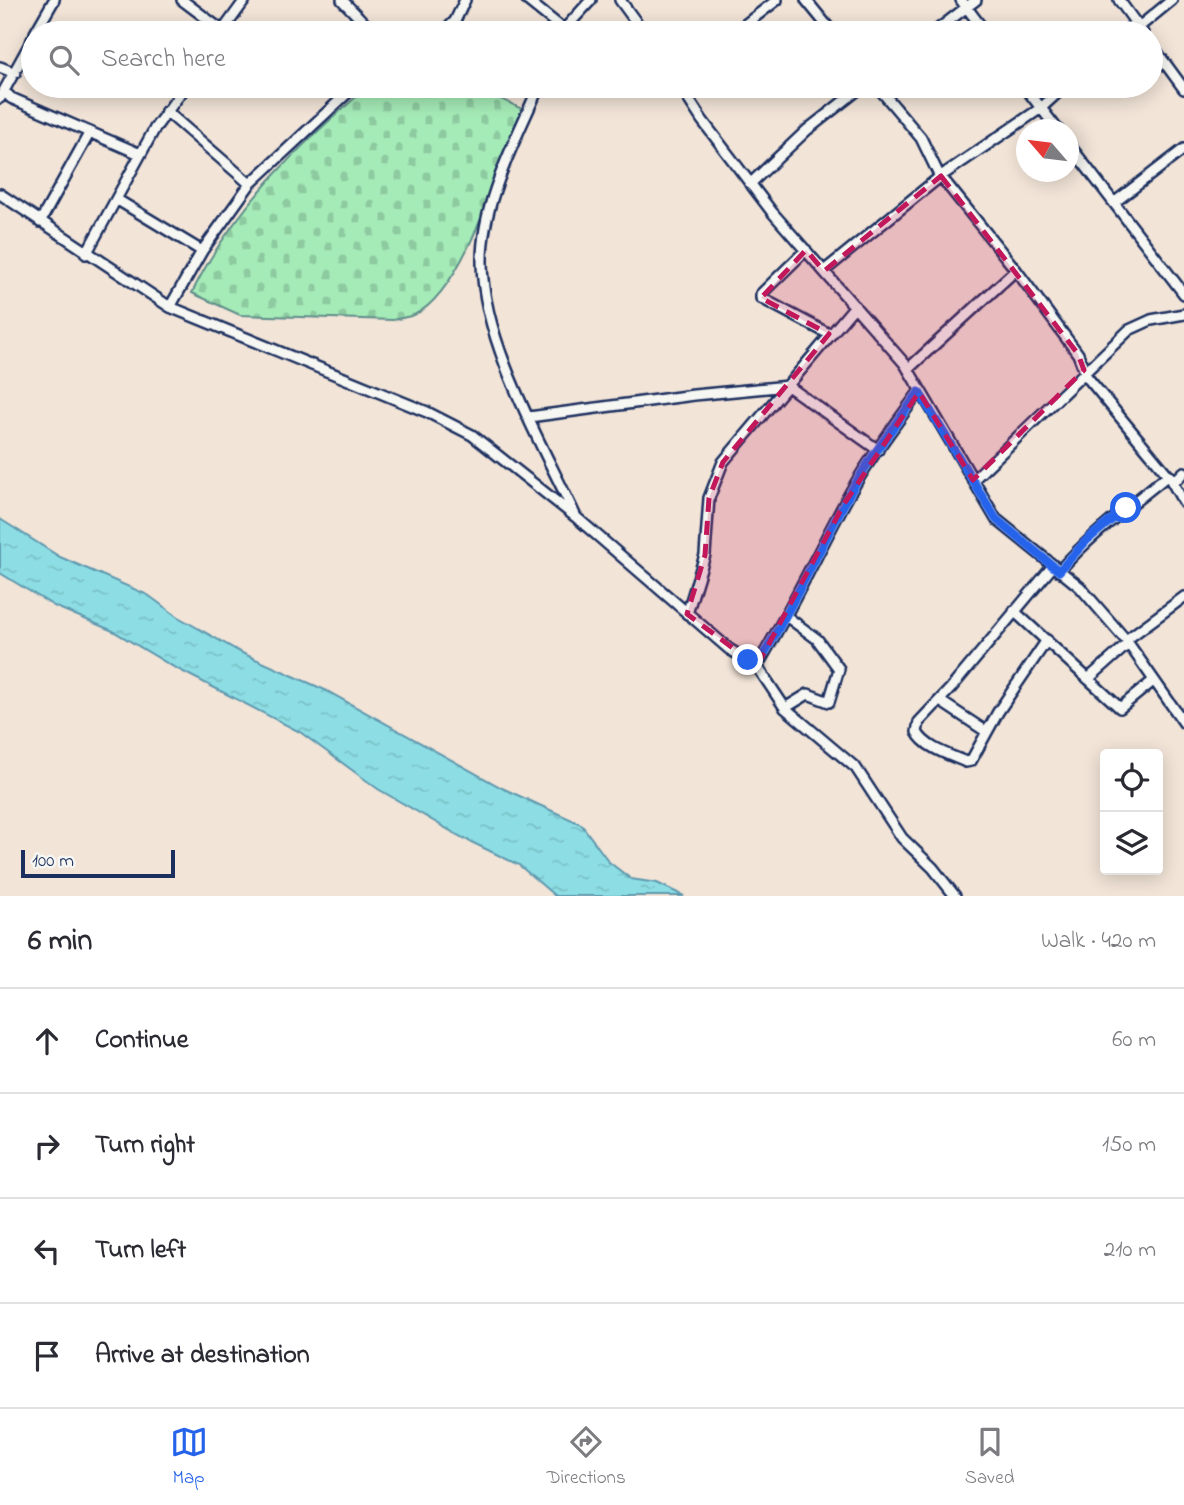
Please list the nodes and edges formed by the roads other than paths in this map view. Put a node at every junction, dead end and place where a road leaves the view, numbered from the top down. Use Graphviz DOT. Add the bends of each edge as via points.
graph roads {
  1 [pos="54,0"];
  2 [pos="182,0"];
  3 [pos="245,0"];
  4 [pos="342,0"];
  5 [pos="465,0"];
  6 [pos="527,0"];
  7 [pos="590,0"];
  8 [pos="620,0"];
  9 [pos="777,0"];
  10 [pos="806,0"];
  11 [pos="976,0"];
  12 [pos="1118,0"];
  13 [pos="1172,0"];
  14 [pos="964,4"];
  15 [pos="42,21"];
  16 [pos="208,21"];
  17 [pos="230,21"];
  18 [pos="362,21"];
  19 [pos="455,21"];
  20 [pos="551,21"];
  21 [pos="573,21"];
  22 [pos="635,21"];
  23 [pos="750,21"];
  24 [pos="823,21"];
  25 [pos="946,21"];
  26 [pos="977,21"];
  27 [pos="1134,21"];
  28 [pos="1147,21"];
  29 [pos="1163,60"];
  30 [pos="21,61"];
  31 [pos="0,67"];
  32 [pos="15,73"];
  33 [pos="1184,89"];
  34 [pos="2,95"];
  35 [pos="176,98"];
  36 [pos="342,98"];
  37 [pos="534,98"];
  38 [pos="689,98"];
  39 [pos="848,98"];
  40 [pos="887,98"];
  41 [pos="1034,98"];
  42 [pos="1051,98"];
  43 [pos="1041,107"];
  44 [pos="166,111"];
  45 [pos="1050,119"];
  46 [pos="90,132"];
  47 [pos="1184,149"];
  48 [pos="140,154"];
  49 [pos="1079,156"];
  50 [pos="941,176"];
  51 [pos="250,184"];
  52 [pos="750,184"];
  53 [pos="0,194"];
  54 [pos="116,199"];
  55 [pos="1115,202"];
  56 [pos="40,222"];
  57 [pos="806,250"];
  58 [pos="202,251"];
  59 [pos="86,254"];
  60 [pos="1016,270"];
  61 [pos="824,271"];
  62 [pos="1184,294"];
  63 [pos="855,306"];
  64 [pos="170,307"];
  65 [pos="1184,314"];
  66 [pos="829,334"];
  67 [pos="908,369"];
  68 [pos="1084,370"];
  69 [pos="788,386"];
  70 [pos="919,392"];
  71 [pos="528,417"];
  72 [pos="878,450"];
  73 [pos="1184,472"];
  74 [pos="1168,475"];
  75 [pos="973,480"];
  76 [pos="1184,503"];
  77 [pos="577,518"];
  78 [pos="1056,569"];
  79 [pos="1184,597"];
  80 [pos="1014,611"];
  81 [pos="687,614"];
  82 [pos="786,615"];
  83 [pos="1046,640"];
  84 [pos="1127,642"];
  85 [pos="757,666"];
  86 [pos="1088,679"];
  87 [pos="1153,681"];
  88 [pos="940,701"];
  89 [pos="785,708"];
  90 [pos="1184,723"];
  91 [pos="988,732"];
  92 [pos="956,896"];
  1 -- 15 [label="street"];
  2 -- 16 [label="street"];
  3 -- 17 [label="street"];
  4 -- 18 [label="street"];
  5 -- 19 [label="street"];
  6 -- 20 [label="street"];
  7 -- 21 [label="street"];
  8 -- 22 [label="street"];
  9 -- 23 [label="street"];
  10 -- 24 [label="street"];
  11 -- 14 [label="street"];
  12 -- 27 [label="street"];
  13 -- 28 [label="street"];
  14 -- 25 [label="street"];
  14 -- 26 [label="street"];
  29 -- 33 [label="street"];
  30 -- 32 [label="street"];
  31 -- 32 [label="street"];
  32 -- 34 [label="street"];
  34 -- 46 [label="street"];
  35 -- 44 [label="street"];
  36 -- 51 [label="street"];
  37 -- 71 [label="street" via="497,188 482,262 493,325"];
  38 -- 52 [label="street"];
  39 -- 52 [label="street"];
  40 -- 50 [label="street" via="920,138"];
  41 -- 43 [label="street"];
  42 -- 43 [label="street"];
  43 -- 45 [label="street"];
  43 -- 50 [label="street"];
  44 -- 48 [label="street"];
  44 -- 51 [label="street"];
  46 -- 48 [label="street"];
  46 -- 56 [label="street"];
  47 -- 55 [label="street"];
  48 -- 54 [label="street"];
  49 -- 55 [label="street"];
  50 -- 60 [label="street"];
  50 -- 61 [label="street"];
  51 -- 58 [label="street"];
  52 -- 57 [label="street"];
  53 -- 56 [label="street"];
  54 -- 58 [label="street"];
  54 -- 59 [label="street"];
  55 -- 62 [label="street"];
  56 -- 59 [label="street"];
  57 -- 61 [label="street"];
  57 -- 66 [label="street" via="776,276 761,298"];
  58 -- 64 [label="street"];
  59 -- 64 [label="street"];
  60 -- 67 [label="street"];
  60 -- 68 [label="street" via="1078,354"];
  61 -- 63 [label="street"];
  63 -- 66 [label="street"];
  63 -- 67 [label="street"];
  64 -- 77 [label="street" via="439,417 472,435"];
  65 -- 68 [label="street" via="1129,330"];
  66 -- 69 [label="street"];
  67 -- 70 [label="street"];
  68 -- 74 [label="street"];
  68 -- 75 [label="street"];
  69 -- 71 [label="street"];
  69 -- 72 [label="street"];
  69 -- 81 [label="street" via="723,462 709,498 705,555"];
  70 -- 72 [label="street"];
  70 -- 75 [label="street"];
  71 -- 77 [label="street"];
  72 -- 82 [label="street"];
  73 -- 74 [label="street" via="1177,480"];
  74 -- 76 [label="street"];
  74 -- 78 [label="street"];
  75 -- 78 [label="street" via="1003,527"];
  77 -- 81 [label="street"];
  78 -- 80 [label="street"];
  78 -- 84 [label="street" via="1080,587"];
  79 -- 84 [label="street"];
  80 -- 83 [label="street"];
  80 -- 88 [label="street"];
  81 -- 85 [label="street"];
  82 -- 85 [label="street"];
  82 -- 89 [label="street" via="817,639 839,669 828,702 808,694"];
  83 -- 86 [label="street"];
  83 -- 91 [label="street"];
  84 -- 86 [label="street"];
  84 -- 87 [label="street"];
  85 -- 89 [label="street"];
  86 -- 87 [label="street" via="1123,708"];
  87 -- 90 [label="street"];
  88 -- 91 [label="street"];
  88 -- 91 [label="street" via="919,722 917,732 930,746 969,762"];
  89 -- 92 [label="street" via="856,768 902,838"];
}
